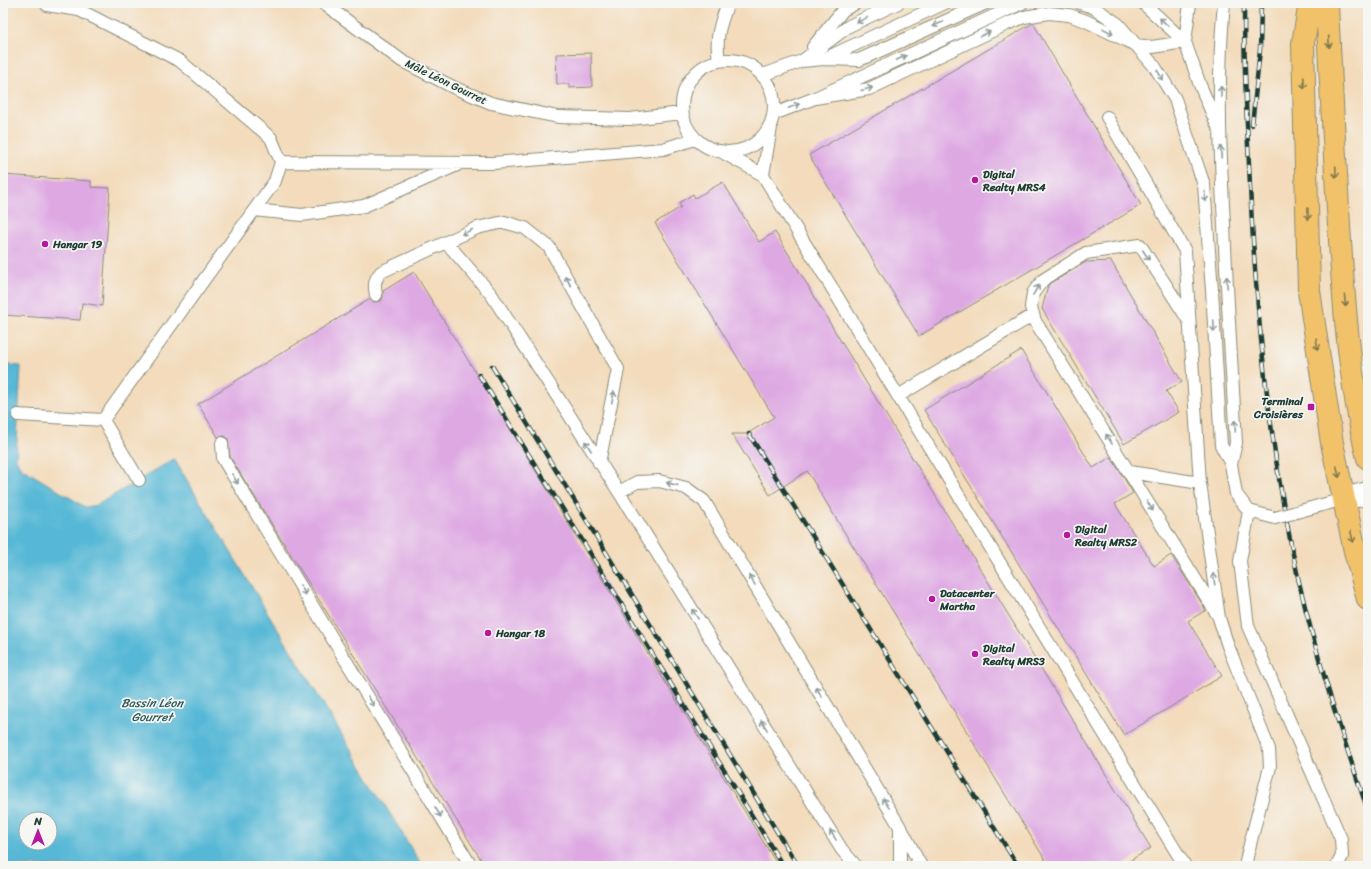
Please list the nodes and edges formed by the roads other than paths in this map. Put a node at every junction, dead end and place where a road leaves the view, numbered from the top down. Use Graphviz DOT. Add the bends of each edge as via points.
graph roads {
  1 [pos="323,3"];
  2 [pos="728,3"];
  3 [pos="856,3"];
  4 [pos="898,3"];
  5 [pos="945,3"];
  6 [pos="986,3"];
  7 [pos="1022,3"];
  8 [pos="1080,3"];
  9 [pos="1143,3"];
  10 [pos="1190,3"];
  11 [pos="1224,3"];
  12 [pos="1310,3"];
  13 [pos="1327,3"];
  14 [pos="47,5"];
  15 [pos="1185,42"];
  16 [pos="1136,45"];
  17 [pos="824,59"];
  18 [pos="719,60"];
  19 [pos="802,61"];
  20 [pos="763,75"];
  21 [pos="815,98"];
  22 [pos="682,113"];
  23 [pos="1107,117"];
  24 [pos="773,119"];
  25 [pos="1220,131"];
  26 [pos="696,139"];
  27 [pos="722,152"];
  28 [pos="281,162"];
  29 [pos="462,162"];
  30 [pos="763,176"];
  31 [pos="254,210"];
  32 [pos="446,242"];
  33 [pos="376,295"];
  34 [pos="1033,315"];
  35 [pos="1190,323"];
  36 [pos="898,396"];
  37 [pos="18,415"];
  38 [pos="103,420"];
  39 [pos="222,443"];
  40 [pos="1368,458"];
  41 [pos="599,463"];
  42 [pos="1231,464"];
  43 [pos="1130,472"];
  44 [pos="139,480"];
  45 [pos="1200,483"];
  46 [pos="619,492"];
  47 [pos="1357,496"];
  48 [pos="1249,511"];
  49 [pos="1368,599"];
  50 [pos="1219,618"];
  51 [pos="900,827"];
  52 [pos="471,866"];
  53 [pos="856,866"];
  54 [pos="900,866"];
  55 [pos="921,866"];
  56 [pos="1185,866"];
  57 [pos="1247,866"];
  58 [pos="1337,866"];
  1 -- 22 [label="lane, Môle Léon Gourret" via="402,61 455,88 492,103 558,117 630,119"];
  2 -- 18 [label="lane" via="719,28"];
  3 -- 19 [label="lane" via="843,10"];
  4 -- 19 [label="lane, one-way" via="849,26"];
  5 -- 17 [label="lane"];
  6 -- 17 [label="lane, one-way" via="859,60"];
  21 -- 7 [label="lane, one-way"];
  8 -- 16 [label="lane" via="1093,7 1118,24"];
  15 -- 9 [label="lane, one-way"];
  10 -- 15 [label="lane"];
  25 -- 11 [label="lane, one-way"];
  12 -- 47 [label="main road, one-way" via="1303,43 1309,291 1329,427"];
  13 -- 40 [label="main road, one-way" via="1341,261 1349,347 1361,430"];
  14 -- 28 [label="lane" via="79,10 180,61 271,138"];
  15 -- 16 [label="lane" via="1152,47"];
  15 -- 25 [label="lane"];
  21 -- 16 [label="lane, one-way" via="869,89 1024,17 1069,14"];
  16 -- 42 [label="lane, one-way" via="1155,67 1175,99 1204,185 1221,445"];
  17 -- 19 [label="lane"];
  18 -- 20 [label="lane" via="743,62"];
  18 -- 22 [label="lane" via="706,65 687,85"];
  19 -- 20 [label="lane"];
  20 -- 24 [label="lane" via="773,93"];
  24 -- 21 [label="lane, one-way"];
  22 -- 26 [label="lane" via="687,127"];
  23 -- 35 [label="lane" via="1185,250"];
  24 -- 27 [label="lane" via="763,137 751,146 737,151"];
  24 -- 30 [label="lane"];
  42 -- 25 [label="lane, one-way" via="1236,443"];
  26 -- 27 [label="lane"];
  26 -- 29 [label="lane" via="663,149 493,162"];
  27 -- 30 [label="lane"];
  28 -- 29 [label="lane"];
  28 -- 31 [label="lane" via="275,181"];
  29 -- 31 [label="lane" via="364,206 302,216"];
  30 -- 36 [label="lane"];
  31 -- 38 [label="lane"];
  32 -- 33 [label="lane" via="381,272 375,279"];
  41 -- 32 [label="lane, one-way" via="491,294"];
  41 -- 32 [label="lane, one-way" via="618,369 549,247 525,228 504,222 477,228"];
  34 -- 35 [label="lane, one-way" via="1033,293 1043,280 1086,253 1140,245"];
  34 -- 36 [label="lane"];
  43 -- 34 [label="lane, one-way"];
  35 -- 45 [label="lane"];
  36 -- 56 [label="lane"];
  37 -- 38 [label="lane"];
  38 -- 44 [label="lane"];
  39 -- 52 [label="lane, one-way" via="223,459"];
  41 -- 46 [label="lane"];
  42 -- 48 [label="lane" via="1236,494"];
  43 -- 45 [label="lane"];
  43 -- 50 [label="lane, one-way"];
  50 -- 45 [label="lane, one-way"];
  51 -- 46 [label="lane, one-way" via="704,501 686,488 659,481 637,482"];
  53 -- 46 [label="lane, one-way" via="842,850"];
  47 -- 48 [label="lane, bridge" via="1275,518"];
  47 -- 49 [label="main road, one-way" via="1355,551"];
  48 -- 58 [label="lane" via="1240,561 1248,626 1341,839 1342,856"];
  50 -- 57 [label="lane" via="1269,750 1270,767 1248,852"];
  51 -- 54 [label="lane"];
  51 -- 55 [label="lane"];
}
